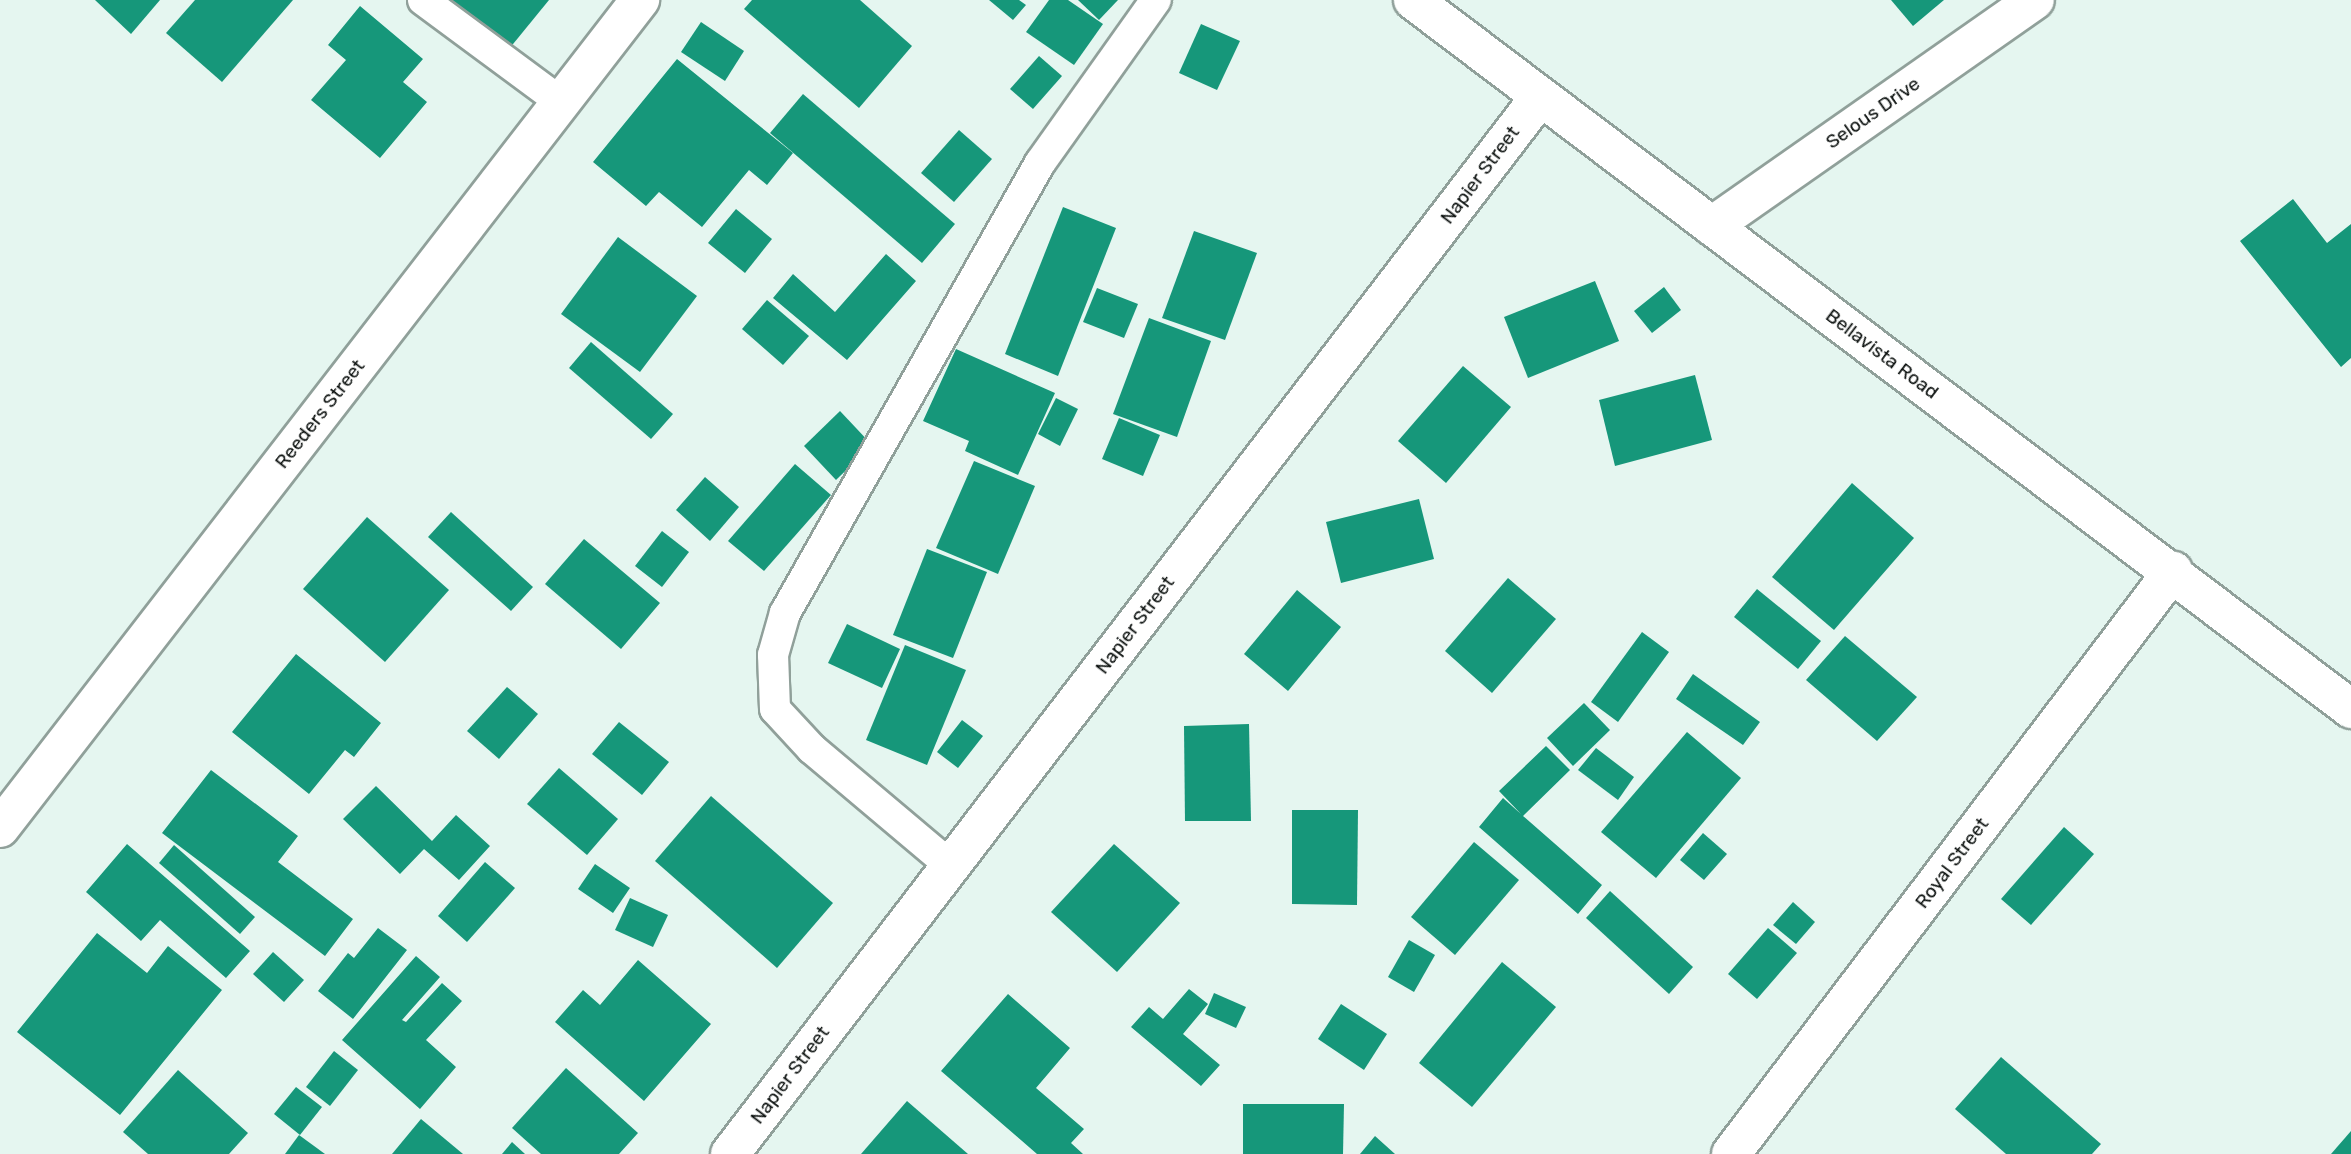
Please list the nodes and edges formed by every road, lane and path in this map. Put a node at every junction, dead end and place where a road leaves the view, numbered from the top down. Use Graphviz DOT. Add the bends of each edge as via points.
graph roads {
  1 [pos="423,0"];
  2 [pos="640,0"];
  3 [pos="1156,0"];
  4 [pos="1412,0"];
  5 [pos="2035,0"];
  6 [pos="1540,97"];
  7 [pos="561,102"];
  8 [pos="1712,226"];
  9 [pos="2173,571"];
  10 [pos="2351,709"];
  11 [pos="1,826"];
  12 [pos="951,866"];
  13 [pos="730,1154"];
  14 [pos="1731,1154"];
  1 -- 7 [label="lane"];
  2 -- 7 [label="street, Reeders Street"];
  3 -- 12 [label="lane" via="1040,163 785,612 773,655 775,709 812,749"];
  4 -- 6 [label="street, Bellavista Road"];
  5 -- 8 [label="street, Selous Drive"];
  6 -- 8 [label="street, Bellavista Road"];
  6 -- 12 [label="street, Napier Street"];
  7 -- 11 [label="street, Reeders Street"];
  8 -- 9 [label="street, Bellavista Road"];
  9 -- 10 [label="street, Bellavista Road"];
  9 -- 14 [label="street, Royal Street"];
  12 -- 13 [label="street, Napier Street"];
}
